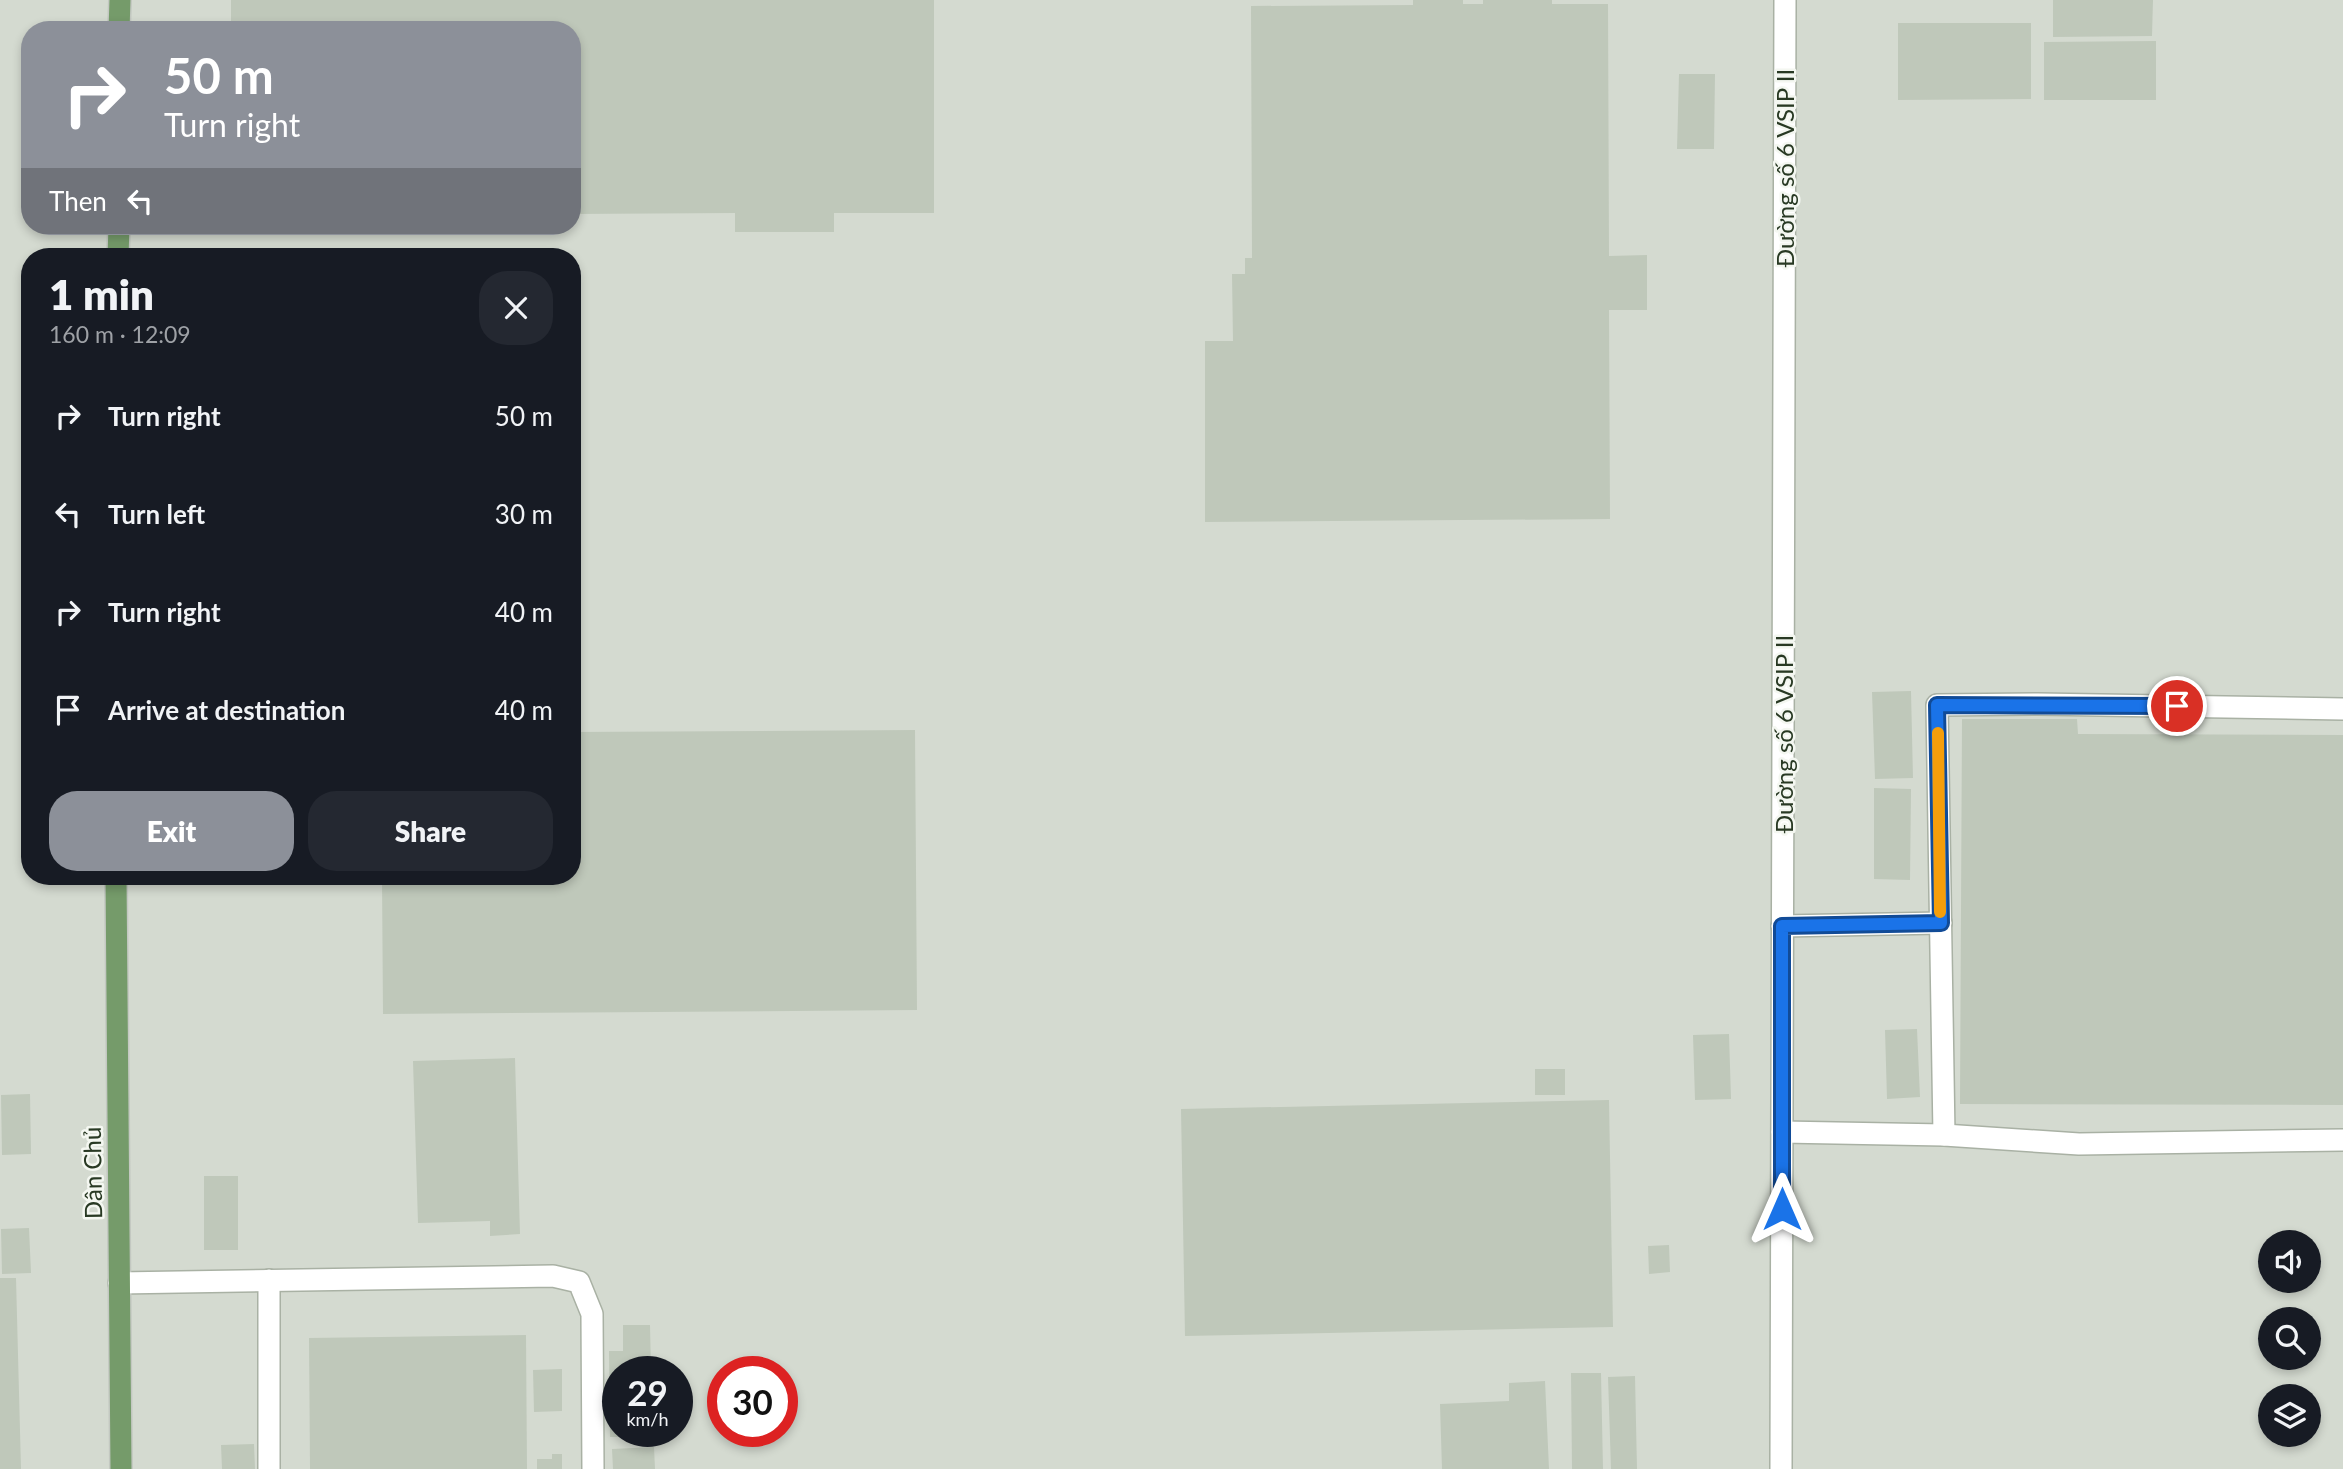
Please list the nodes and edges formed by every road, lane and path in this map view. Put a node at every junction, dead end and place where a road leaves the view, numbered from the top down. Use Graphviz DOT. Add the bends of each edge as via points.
graph roads {
  1 [pos="120,0"];
  2 [pos="1785,0"];
  3 [pos="120,21"];
  4 [pos="2343,709"];
  5 [pos="116,885"];
  6 [pos="1941,923"];
  7 [pos="1782,926"];
  8 [pos="1782,1132"];
  9 [pos="1944,1135"];
  10 [pos="2343,1140"];
  11 [pos="269,1280"];
  12 [pos="119,1283"];
  13 [pos="121,1469"];
  14 [pos="269,1469"];
  15 [pos="593,1469"];
  16 [pos="1782,1469"];
  1 -- 3 [label="main road"];
  2 -- 7 [label="street, Đường số 6 VSIP II"];
  4 -- 6 [label="street" via="1937,705"];
  5 -- 12 [label="main road, Dân Chủ"];
  6 -- 7 [label="street"];
  6 -- 9 [label="street"];
  7 -- 8 [label="street, Đường số 6 VSIP II"];
  8 -- 9 [label="street"];
  8 -- 16 [label="street, Đường số 6 VSIP II"];
  9 -- 10 [label="street" via="2079,1144"];
  11 -- 12 [label="street"];
  11 -- 14 [label="street"];
  11 -- 15 [label="street" via="553,1276 579,1282 592,1314"];
  12 -- 13 [label="main road, Dân Chủ"];
}
